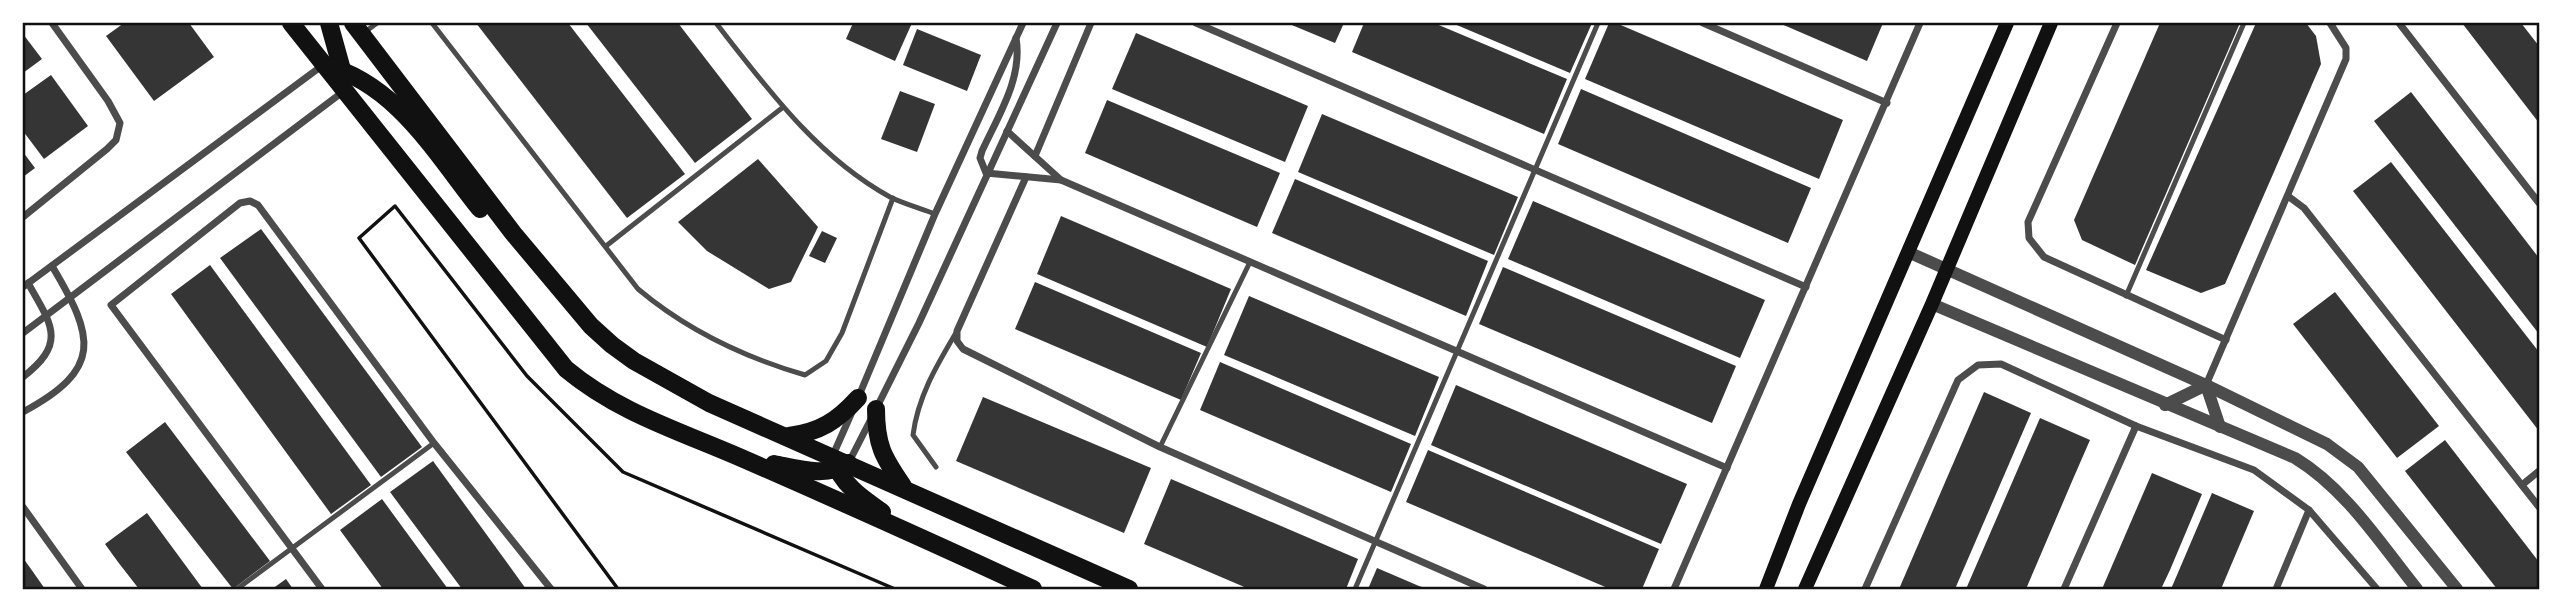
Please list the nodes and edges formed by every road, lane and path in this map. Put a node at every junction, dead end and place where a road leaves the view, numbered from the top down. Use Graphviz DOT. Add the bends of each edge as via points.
graph roads {
  1 [pos="52,23"];
  2 [pos="291,23"];
  3 [pos="329,23"];
  4 [pos="377,23"];
  5 [pos="432,23"];
  6 [pos="716,23"];
  7 [pos="1023,23"];
  8 [pos="1057,23"];
  9 [pos="1091,23"];
  10 [pos="1196,23"];
  11 [pos="1598,23"];
  12 [pos="1703,23"];
  13 [pos="1920,23"];
  14 [pos="2007,23"];
  15 [pos="2050,23"];
  16 [pos="2117,23"];
  17 [pos="2244,23"];
  18 [pos="2330,23"];
  19 [pos="2399,23"];
  20 [pos="357,29"];
  21 [pos="1016,38"];
  22 [pos="324,65"];
  23 [pos="344,70"];
  24 [pos="345,91"];
  25 [pos="1887,103"];
  26 [pos="782,107"];
  27 [pos="1007,131"];
  28 [pos="1035,156"];
  29 [pos="1535,170"];
  30 [pos="986,173"];
  31 [pos="1026,177"];
  32 [pos="1061,180"];
  33 [pos="2288,196"];
  34 [pos="893,198"];
  35 [pos="2539,203"];
  36 [pos="935,214"];
  37 [pos="23,217"];
  38 [pos="513,233"];
  39 [pos="606,246"];
  40 [pos="1908,252"];
  41 [pos="1250,262"];
  42 [pos="52,266"];
  43 [pos="1946,269"];
  44 [pos="25,285"];
  45 [pos="1806,287"];
  46 [pos="2126,296"];
  47 [pos="71,298"];
  48 [pos="1932,304"];
  49 [pos="47,316"];
  50 [pos="957,331"];
  51 [pos="23,333"];
  52 [pos="2226,340"];
  53 [pos="1458,352"];
  54 [pos="23,377"];
  55 [pos="2206,385"];
  56 [pos="858,398"];
  57 [pos="2165,405"];
  58 [pos="876,410"];
  59 [pos="23,412"];
  60 [pos="2136,426"];
  61 [pos="2220,427"];
  62 [pos="786,436"];
  63 [pos="434,443"];
  64 [pos="1160,447"];
  65 [pos="742,458"];
  66 [pos="839,463"];
  67 [pos="936,467"];
  68 [pos="1727,468"];
  69 [pos="2539,471"];
  70 [pos="2522,485"];
  71 [pos="904,488"];
  72 [pos="23,507"];
  73 [pos="2539,507"];
  74 [pos="2309,510"];
  75 [pos="907,531"];
  76 [pos="1376,541"];
  77 [pos="292,549"];
  78 [pos="82,589"];
  79 [pos="237,589"];
  80 [pos="322,589"];
  81 [pos="551,589"];
  82 [pos="618,589"];
  83 [pos="895,589"];
  84 [pos="1033,589"];
  85 [pos="1129,589"];
  86 [pos="1355,589"];
  87 [pos="1484,589"];
  88 [pos="1674,589"];
  89 [pos="1766,589"];
  90 [pos="1805,589"];
  91 [pos="1865,589"];
  92 [pos="2064,589"];
  93 [pos="2276,589"];
  94 [pos="2377,589"];
  95 [pos="2417,589"];
  96 [pos="2457,589"];
  1 -- 37 [label="street" via="120,123 116,140"];
  2 -- 22 [label="main road"];
  3 -- 23 [label="main road"];
  4 -- 20 [label="lane"];
  5 -- 39 [label="lane"];
  6 -- 26 [label="lane"];
  7 -- 21 [label="street"];
  8 -- 27 [label="street"];
  9 -- 28 [label="street"];
  10 -- 29 [label="street"];
  11 -- 29 [label="lane"];
  12 -- 25 [label="street"];
  13 -- 25 [label="street"];
  14 -- 40 [label="main road"];
  15 -- 43 [label="main road"];
  16 -- 46 [label="street" via="2028,222 2029,238 2044,257"];
  17 -- 46 [label="lane"];
  18 -- 33 [label="street" via="2346,48 2346,59"];
  19 -- 35 [label="street"];
  20 -- 38 [label="main road"];
  21 -- 30 [label="street" via="1014,80 982,151"];
  21 -- 36 [label="street"];
  22 -- 23 [label="main road"];
  22 -- 24 [label="main road"];
  22 -- 42 [label="street"];
  23 -- 24 [label="main road"];
  23 -- 38 [label="main road" via="397,104 482,212"];
  24 -- 47 [label="street"];
  24 -- 65 [label="main road" via="566,369 621,407"];
  25 -- 45 [label="street"];
  26 -- 34 [label="lane" via="836,157"];
  26 -- 39 [label="lane"];
  27 -- 28 [label="street"];
  27 -- 30 [label="street"];
  28 -- 32 [label="street"];
  29 -- 45 [label="street"];
  29 -- 53 [label="lane"];
  30 -- 31 [label="street"];
  30 -- 58 [label="street"];
  31 -- 32 [label="street"];
  31 -- 50 [label="street"];
  32 -- 41 [label="street"];
  33 -- 52 [label="street"];
  33 -- 70 [label="street" via="2304,208"];
  34 -- 36 [label="lane"];
  34 -- 39 [label="lane" via="842,333 826,361 805,375 766,364 673,319 638,289"];
  36 -- 56 [label="street"];
  38 -- 62 [label="main road" via="612,345 709,403"];
  40 -- 43 [label="street"];
  40 -- 89 [label="main road"];
  41 -- 53 [label="street"];
  41 -- 64 [label="lane"];
  42 -- 44 [label="street"];
  42 -- 47 [label="street"];
  43 -- 48 [label="main road"];
  43 -- 55 [label="street"];
  44 -- 49 [label="street"];
  45 -- 68 [label="street"];
  46 -- 52 [label="street"];
  47 -- 49 [label="street"];
  47 -- 59 [label="street" via="85,341 81,365 66,386"];
  48 -- 57 [label="street"];
  48 -- 90 [label="main road"];
  49 -- 51 [label="street"];
  49 -- 54 [label="street" via="53,330 51,347 40,364"];
  50 -- 64 [label="street" via="963,349"];
  50 -- 67 [label="lane" via="916,412 914,435"];
  52 -- 55 [label="street"];
  53 -- 68 [label="street"];
  53 -- 76 [label="lane"];
  55 -- 57 [label="street"];
  55 -- 61 [label="street"];
  55 -- 96 [label="street" via="2343,454"];
  56 -- 62 [label="main road" via="822,429"];
  56 -- 66 [label="street"];
  57 -- 61 [label="street"];
  58 -- 66 [label="street"];
  58 -- 71 [label="main road" via="880,449"];
  60 -- 74 [label="street" via="2254,470"];
  60 -- 91 [label="street" via="2001,364 1978,365 1958,380"];
  60 -- 92 [label="street"];
  61 -- 95 [label="street" via="2295,458 2322,475"];
  62 -- 66 [label="main road"];
  63 -- 77 [label="lane"];
  63 -- 77 [label="street" via="258,205 240,202 111,305"];
  63 -- 81 [label="street"];
  64 -- 76 [label="street"];
  65 -- 66 [label="main road" via="801,470"];
  65 -- 75 [label="main road"];
  66 -- 71 [label="main road"];
  66 -- 75 [label="main road" via="850,488"];
  68 -- 88 [label="street"];
  69 -- 70 [label="street"];
  70 -- 73 [label="street"];
  71 -- 85 [label="main road"];
  72 -- 78 [label="street"];
  74 -- 93 [label="street"];
  74 -- 94 [label="street"];
  75 -- 84 [label="main road"];
  76 -- 86 [label="lane"];
  76 -- 87 [label="street"];
  77 -- 79 [label="lane"];
  77 -- 80 [label="street"];
  82 -- 83 [label="path" via="359,238 395,206 527,376 623,472"];
}
